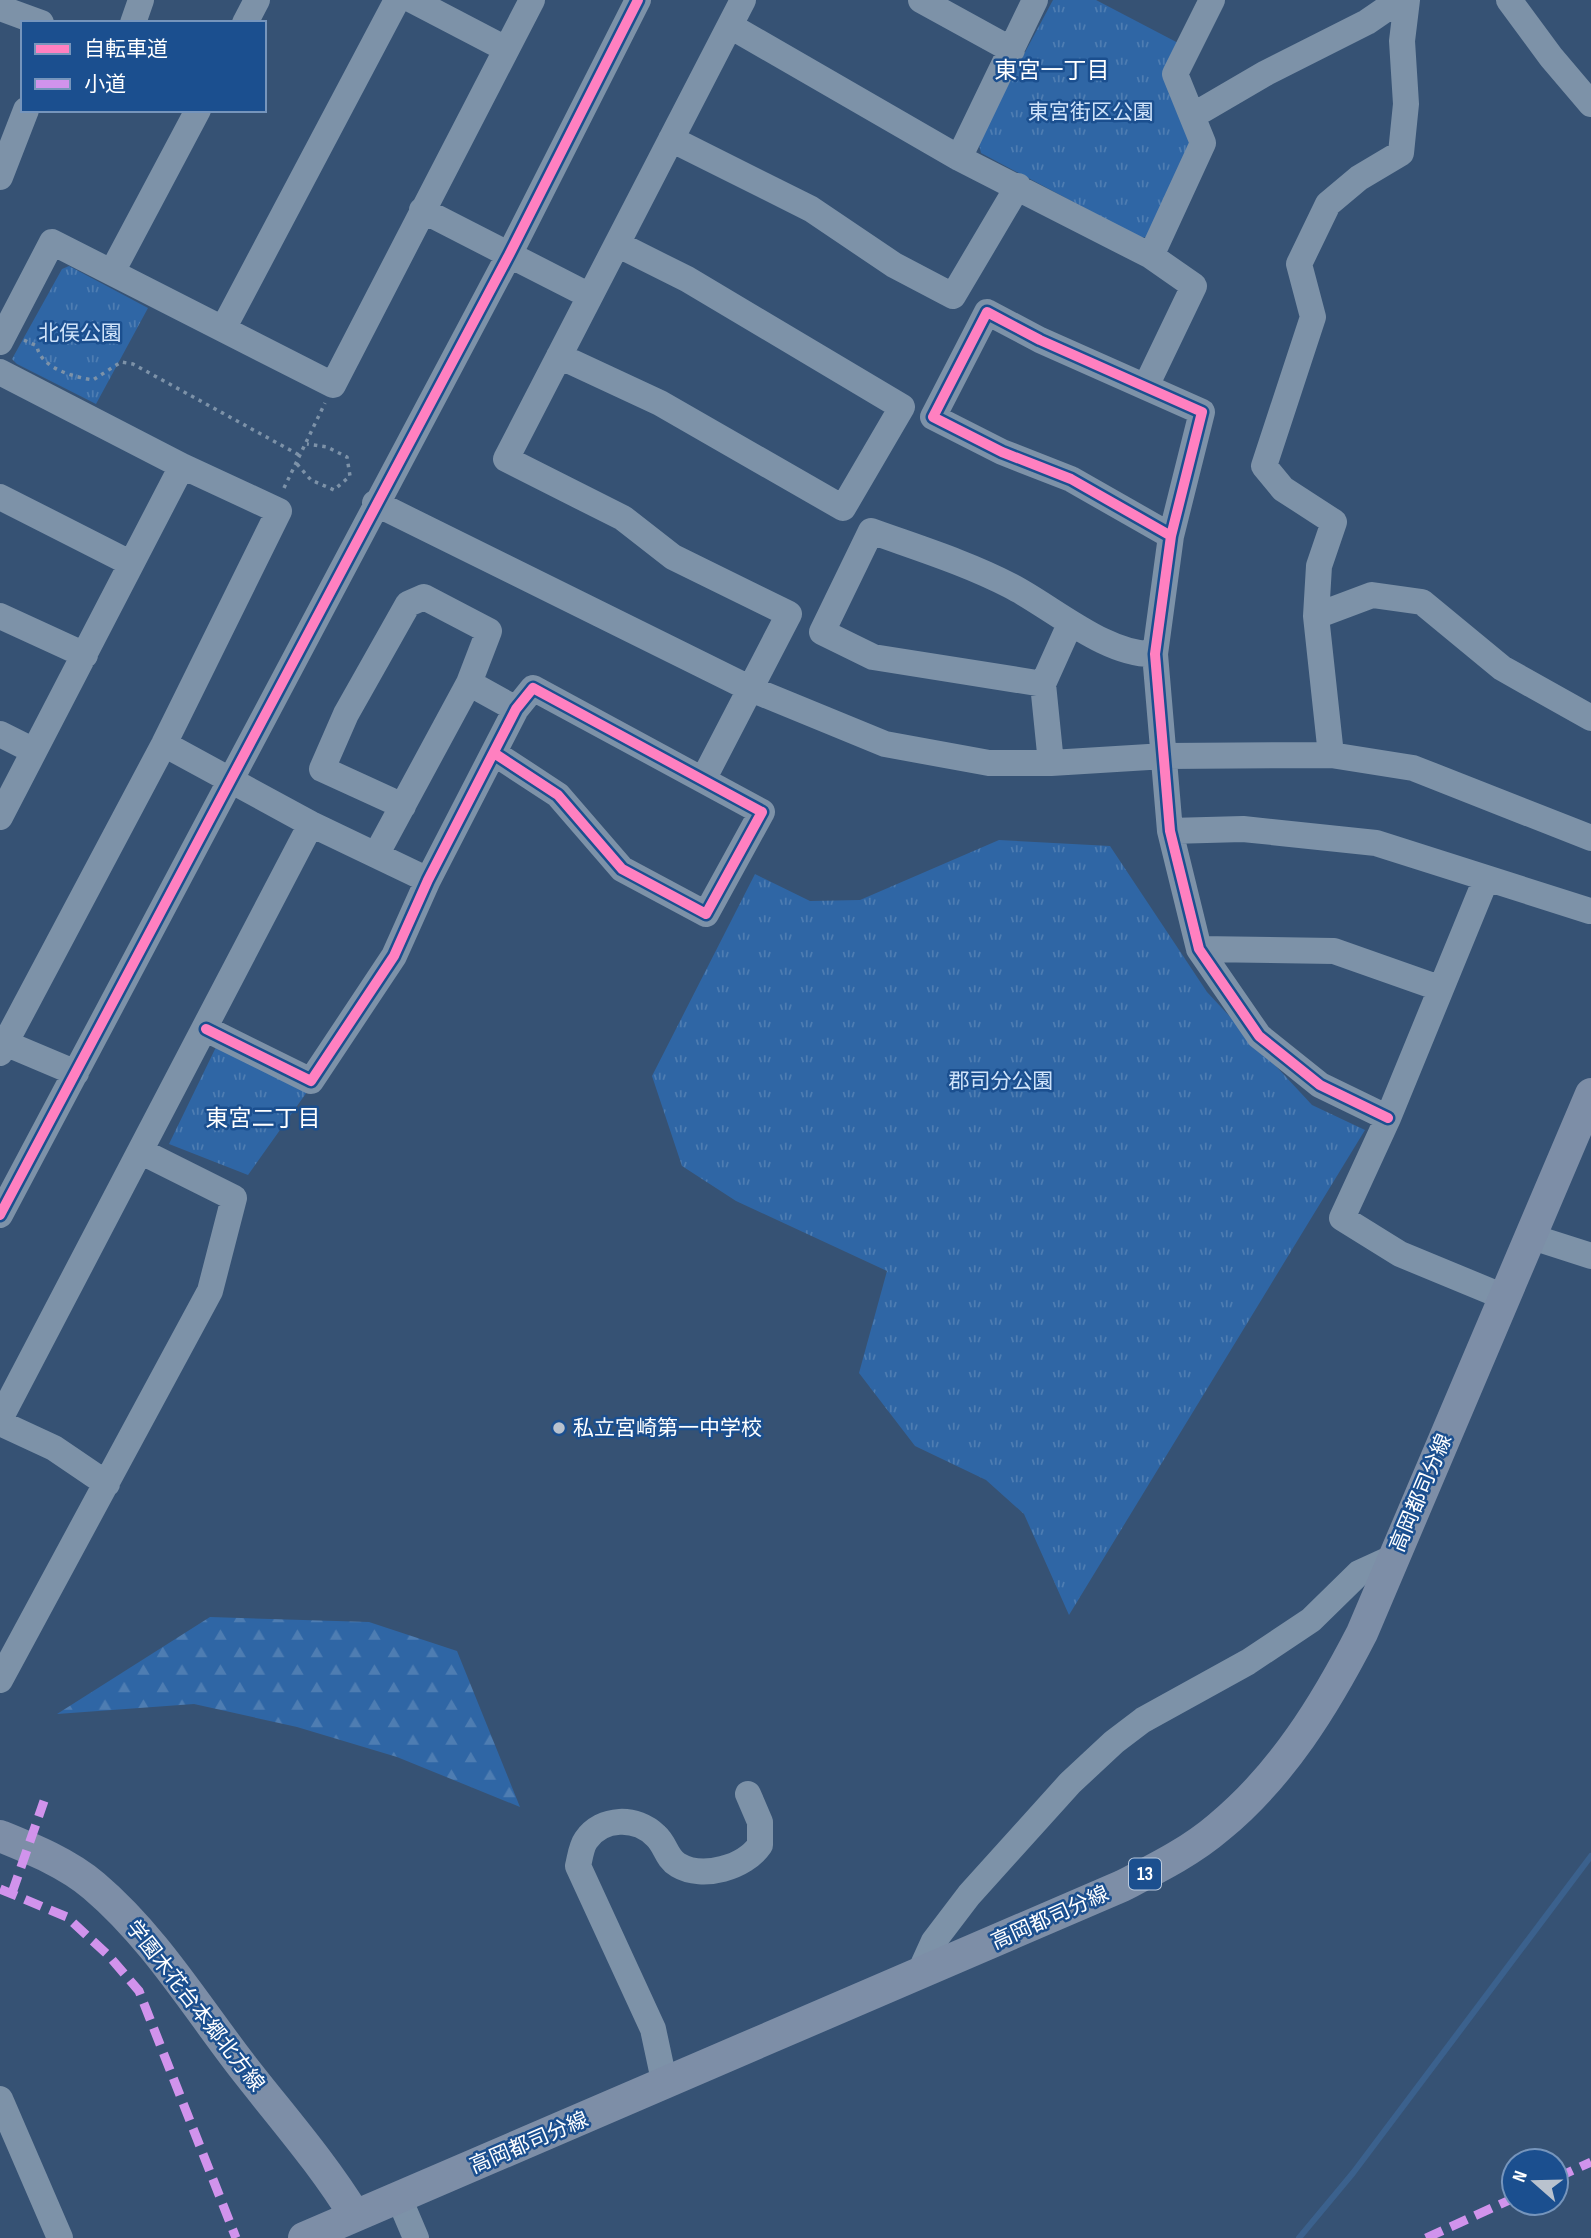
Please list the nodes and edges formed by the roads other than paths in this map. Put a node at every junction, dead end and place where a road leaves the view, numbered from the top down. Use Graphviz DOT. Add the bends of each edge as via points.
graph roads {
  1 [pos="141,0"];
  2 [pos="257,0"];
  3 [pos="397,0"];
  4 [pos="412,0"];
  5 [pos="532,0"];
  6 [pos="638,0"];
  7 [pos="743,0"];
  8 [pos="921,0"];
  9 [pos="1035,0"];
  10 [pos="1212,0"];
  11 [pos="1399,0"];
  12 [pos="1408,0"];
  13 [pos="1509,0"];
  14 [pos="0,8"];
  15 [pos="36,21"];
  16 [pos="134,21"];
  17 [pos="245,21"];
  18 [pos="732,27"];
  19 [pos="506,49"];
  20 [pos="1012,50"];
  21 [pos="1591,104"];
  22 [pos="25,112"];
  23 [pos="197,112"];
  24 [pos="1194,115"];
  25 [pos="671,139"];
  26 [pos="959,158"];
  27 [pos="0,177"];
  28 [pos="1018,186"];
  29 [pos="422,210"];
  30 [pos="619,245"];
  31 [pos="509,255"];
  32 [pos="1151,256"];
  33 [pos="112,272"];
  34 [pos="589,295"];
  35 [pos="223,329"];
  36 [pos="0,342"];
  37 [pos="559,356"];
  38 [pos="0,372"];
  39 [pos="1146,386"];
  40 [pos="182,466"];
  41 [pos="0,497"];
  42 [pos="375,503"];
  43 [pos="1171,536"];
  44 [pos="130,563"];
  45 [pos="0,616"];
  46 [pos="1316,616"];
  47 [pos="1070,624"];
  48 [pos="1155,654"];
  49 [pos="85,655"];
  50 [pos="469,683"];
  51 [pos="1043,684"];
  52 [pos="751,689"];
  53 [pos="516,709"];
  54 [pos="1591,718"];
  55 [pos="0,734"];
  56 [pos="164,744"];
  57 [pos="32,750"];
  58 [pos="494,753"];
  59 [pos="1331,755"];
  60 [pos="1165,756"];
  61 [pos="1051,763"];
  62 [pos="704,778"];
  63 [pos="231,780"];
  64 [pos="403,806"];
  65 [pos="0,817"];
  66 [pos="311,824"];
  67 [pos="1170,831"];
  68 [pos="1591,838"];
  69 [pos="376,855"];
  70 [pos="1486,879"];
  71 [pos="428,880"];
  72 [pos="1590,911"];
  73 [pos="1199,949"];
  74 [pos="1439,988"];
  75 [pos="206,1029"];
  76 [pos="2,1046"];
  77 [pos="76,1073"];
  78 [pos="1591,1094"];
  79 [pos="1388,1118"];
  80 [pos="142,1152"];
  81 [pos="0,1215"];
  82 [pos="1529,1236"];
  83 [pos="1591,1256"];
  84 [pos="1504,1297"];
  85 [pos="0,1421"];
  86 [pos="107,1484"];
  87 [pos="1394,1557"];
  88 [pos="0,1680"];
  89 [pos="748,1794"];
  90 [pos="0,1836"];
  91 [pos="919,1974"];
  92 [pos="666,2085"];
  93 [pos="0,2099"];
  94 [pos="400,2198"];
  95 [pos="355,2216"];
  96 [pos="60,2238"];
  97 [pos="304,2238"];
  98 [pos="416,2238"];
  1 -- 16 [label="street"];
  2 -- 17 [label="street"];
  3 -- 35 [label="street"];
  4 -- 19 [label="street"];
  5 -- 19 [label="street"];
  6 -- 31 [label="street"];
  7 -- 18 [label="street"];
  8 -- 20 [label="street"];
  9 -- 20 [label="street"];
  10 -- 24 [label="street" via="1175,74"];
  11 -- 24 [label="street" via="1367,22"];
  12 -- 46 [label="street" via="1402,41 1406,103 1401,153 1359,178 1328,204 1299,264 1314,317 1264,466 1283,489 1334,522 1319,566"];
  13 -- 21 [label="street"];
  14 -- 15 [label="street"];
  18 -- 25 [label="street"];
  18 -- 26 [label="street"];
  19 -- 29 [label="street"];
  20 -- 26 [label="street"];
  22 -- 27 [label="street"];
  23 -- 33 [label="street"];
  24 -- 32 [label="street" via="1203,142"];
  25 -- 28 [label="street" via="811,209 894,265 953,296"];
  25 -- 30 [label="street"];
  26 -- 28 [label="street"];
  28 -- 32 [label="street"];
  29 -- 31 [label="street"];
  29 -- 35 [label="street" via="333,385"];
  30 -- 34 [label="street"];
  30 -- 37 [label="street" via="687,279 902,407 843,508 660,403"];
  31 -- 34 [label="street"];
  31 -- 42 [label="street"];
  32 -- 39 [label="street" via="1194,286"];
  33 -- 35 [label="street"];
  33 -- 36 [label="street" via="52,242"];
  34 -- 37 [label="street"];
  37 -- 52 [label="street" via="506,459 623,518 673,557 789,614"];
  38 -- 40 [label="street"];
  39 -- 43 [label="street" via="1202,412"];
  39 -- 43 [label="street" via="987,312 933,417 1071,480"];
  40 -- 44 [label="street"];
  40 -- 56 [label="street" via="279,511"];
  41 -- 44 [label="street"];
  42 -- 52 [label="street"];
  42 -- 63 [label="street"];
  43 -- 48 [label="street"];
  44 -- 49 [label="street"];
  45 -- 49 [label="street"];
  46 -- 54 [label="street" via="1372,595 1422,601 1502,668"];
  46 -- 59 [label="street"];
  47 -- 48 [label="street" via="1139,655"];
  47 -- 51 [label="street"];
  47 -- 51 [label="street" via="1012,586 871,531 822,632 873,657"];
  48 -- 60 [label="street"];
  49 -- 57 [label="street"];
  50 -- 53 [label="street"];
  50 -- 64 [label="street"];
  50 -- 64 [label="street" via="489,631 424,597 408,604 346,714 322,769"];
  51 -- 61 [label="street"];
  52 -- 61 [label="street" via="886,744 989,763"];
  52 -- 62 [label="street"];
  53 -- 58 [label="street"];
  53 -- 62 [label="street" via="533,688"];
  55 -- 57 [label="street"];
  56 -- 63 [label="street"];
  56 -- 76 [label="street"];
  57 -- 65 [label="street"];
  58 -- 62 [label="street" via="558,795 622,869 706,914 762,812"];
  58 -- 71 [label="street"];
  59 -- 60 [label="street"];
  59 -- 68 [label="street" via="1413,768"];
  60 -- 61 [label="street"];
  60 -- 67 [label="street"];
  63 -- 66 [label="street"];
  63 -- 77 [label="street"];
  64 -- 69 [label="street"];
  66 -- 69 [label="street"];
  66 -- 75 [label="street"];
  67 -- 70 [label="street" via="1243,829 1376,843"];
  67 -- 73 [label="street"];
  69 -- 71 [label="street"];
  70 -- 72 [label="street"];
  70 -- 74 [label="street"];
  71 -- 75 [label="street" via="394,956 311,1081"];
  73 -- 74 [label="street" via="1334,951"];
  73 -- 79 [label="street" via="1259,1036 1320,1085"];
  74 -- 79 [label="street"];
  75 -- 80 [label="street"];
  76 -- 77 [label="street"];
  77 -- 81 [label="street"];
  78 -- 82 [label="main road, 高岡都司分線 / 13"];
  79 -- 84 [label="street" via="1342,1218 1400,1254"];
  80 -- 85 [label="street"];
  80 -- 86 [label="street" via="234,1198 210,1291"];
  82 -- 83 [label="street"];
  82 -- 84 [label="main road, 高岡都司分線 / 13"];
  84 -- 87 [label="main road, 高岡都司分線 / 13"];
  85 -- 86 [label="street" via="54,1448"];
  86 -- 88 [label="street"];
  87 -- 91 [label="street" via="1359,1573 1311,1620 1269,1648 1143,1720 1114,1742 1070,1783 969,1895 934,1941"];
  87 -- 91 [label="main road, 高岡都司分線 / 13" via="1352,1653 1299,1742 1219,1828 1122,1886"];
  89 -- 92 [label="street" via="760,1822 760,1845 746,1861 715,1870 684,1869 669,1858 657,1836 628,1822 601,1826 584,1843 578,1866 653,2029"];
  90 -- 95 [label="main road, 学園木花台本郷北方線" via="74,1872 117,1908 311,2150"];
  91 -- 92 [label="main road, 高岡都司分線 / 13"];
  92 -- 94 [label="main road, 高岡都司分線 / 13"];
  93 -- 96 [label="street"];
  94 -- 95 [label="main road, 高岡都司分線 / 13"];
  94 -- 98 [label="street"];
  95 -- 97 [label="main road, 高岡都司分線 / 13"];
}
